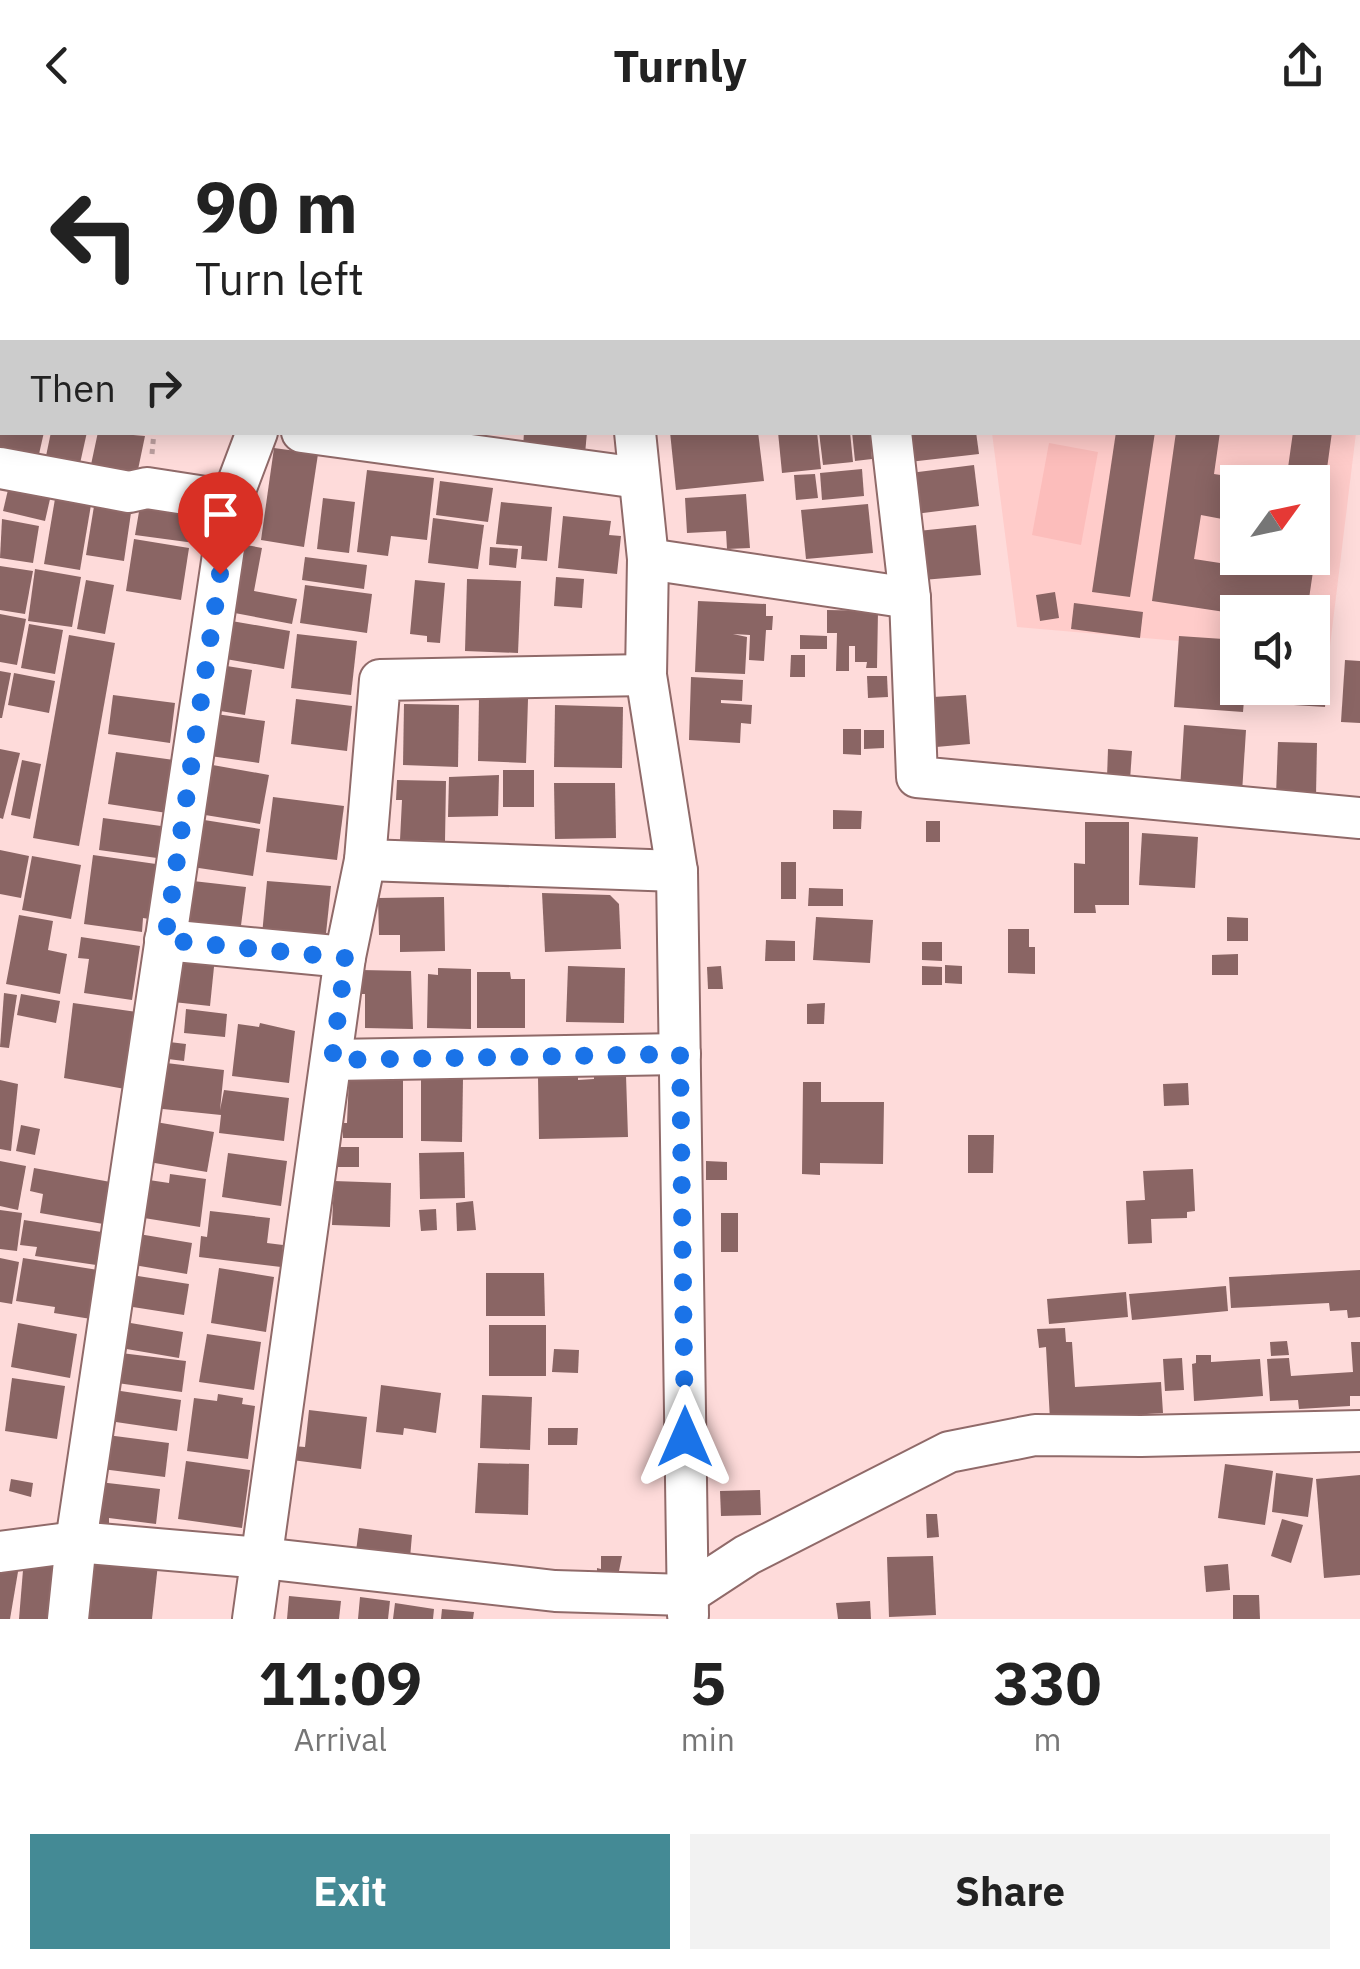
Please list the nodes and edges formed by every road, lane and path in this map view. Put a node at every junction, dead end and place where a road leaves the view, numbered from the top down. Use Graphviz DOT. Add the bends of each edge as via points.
graph roads {
  1 [pos="256,435"];
  2 [pos="324,435"];
  3 [pos="635,435"];
  4 [pos="892,435"];
  5 [pos="0,468"];
  6 [pos="639,478"];
  7 [pos="231,502"];
  8 [pos="648,559"];
  9 [pos="910,598"];
  10 [pos="646,676"];
  11 [pos="1360,818"];
  12 [pos="364,860"];
  13 [pos="677,871"];
  14 [pos="165,940"];
  15 [pos="346,958"];
  16 [pos="680,1054"];
  17 [pos="332,1060"];
  18 [pos="1360,1431"];
  19 [pos="76,1542"];
  20 [pos="0,1552"];
  21 [pos="262,1558"];
  22 [pos="687,1607"];
  23 [pos="68,1619"];
  24 [pos="253,1619"];
  25 [pos="649,1619"];
  1 -- 7 [label="street"];
  2 -- 6 [label="street"];
  3 -- 6 [label="street"];
  4 -- 9 [label="street"];
  5 -- 7 [label="street"];
  6 -- 8 [label="street"];
  7 -- 14 [label="street"];
  8 -- 9 [label="street"];
  8 -- 10 [label="street"];
  9 -- 11 [label="street" via="917,777"];
  10 -- 12 [label="street" via="380,680"];
  10 -- 13 [label="street"];
  12 -- 13 [label="street"];
  12 -- 15 [label="street"];
  13 -- 16 [label="street"];
  14 -- 15 [label="street"];
  14 -- 19 [label="street"];
  15 -- 17 [label="street"];
  16 -- 17 [label="street"];
  16 -- 22 [label="street"];
  17 -- 21 [label="street"];
  18 -- 22 [label="street" via="1035,1435 950,1452 747,1555"];
  19 -- 20 [label="street"];
  19 -- 21 [label="street"];
  19 -- 23 [label="street"];
  21 -- 22 [label="street"];
  21 -- 24 [label="street"];
  22 -- 25 [label="street"];
}
